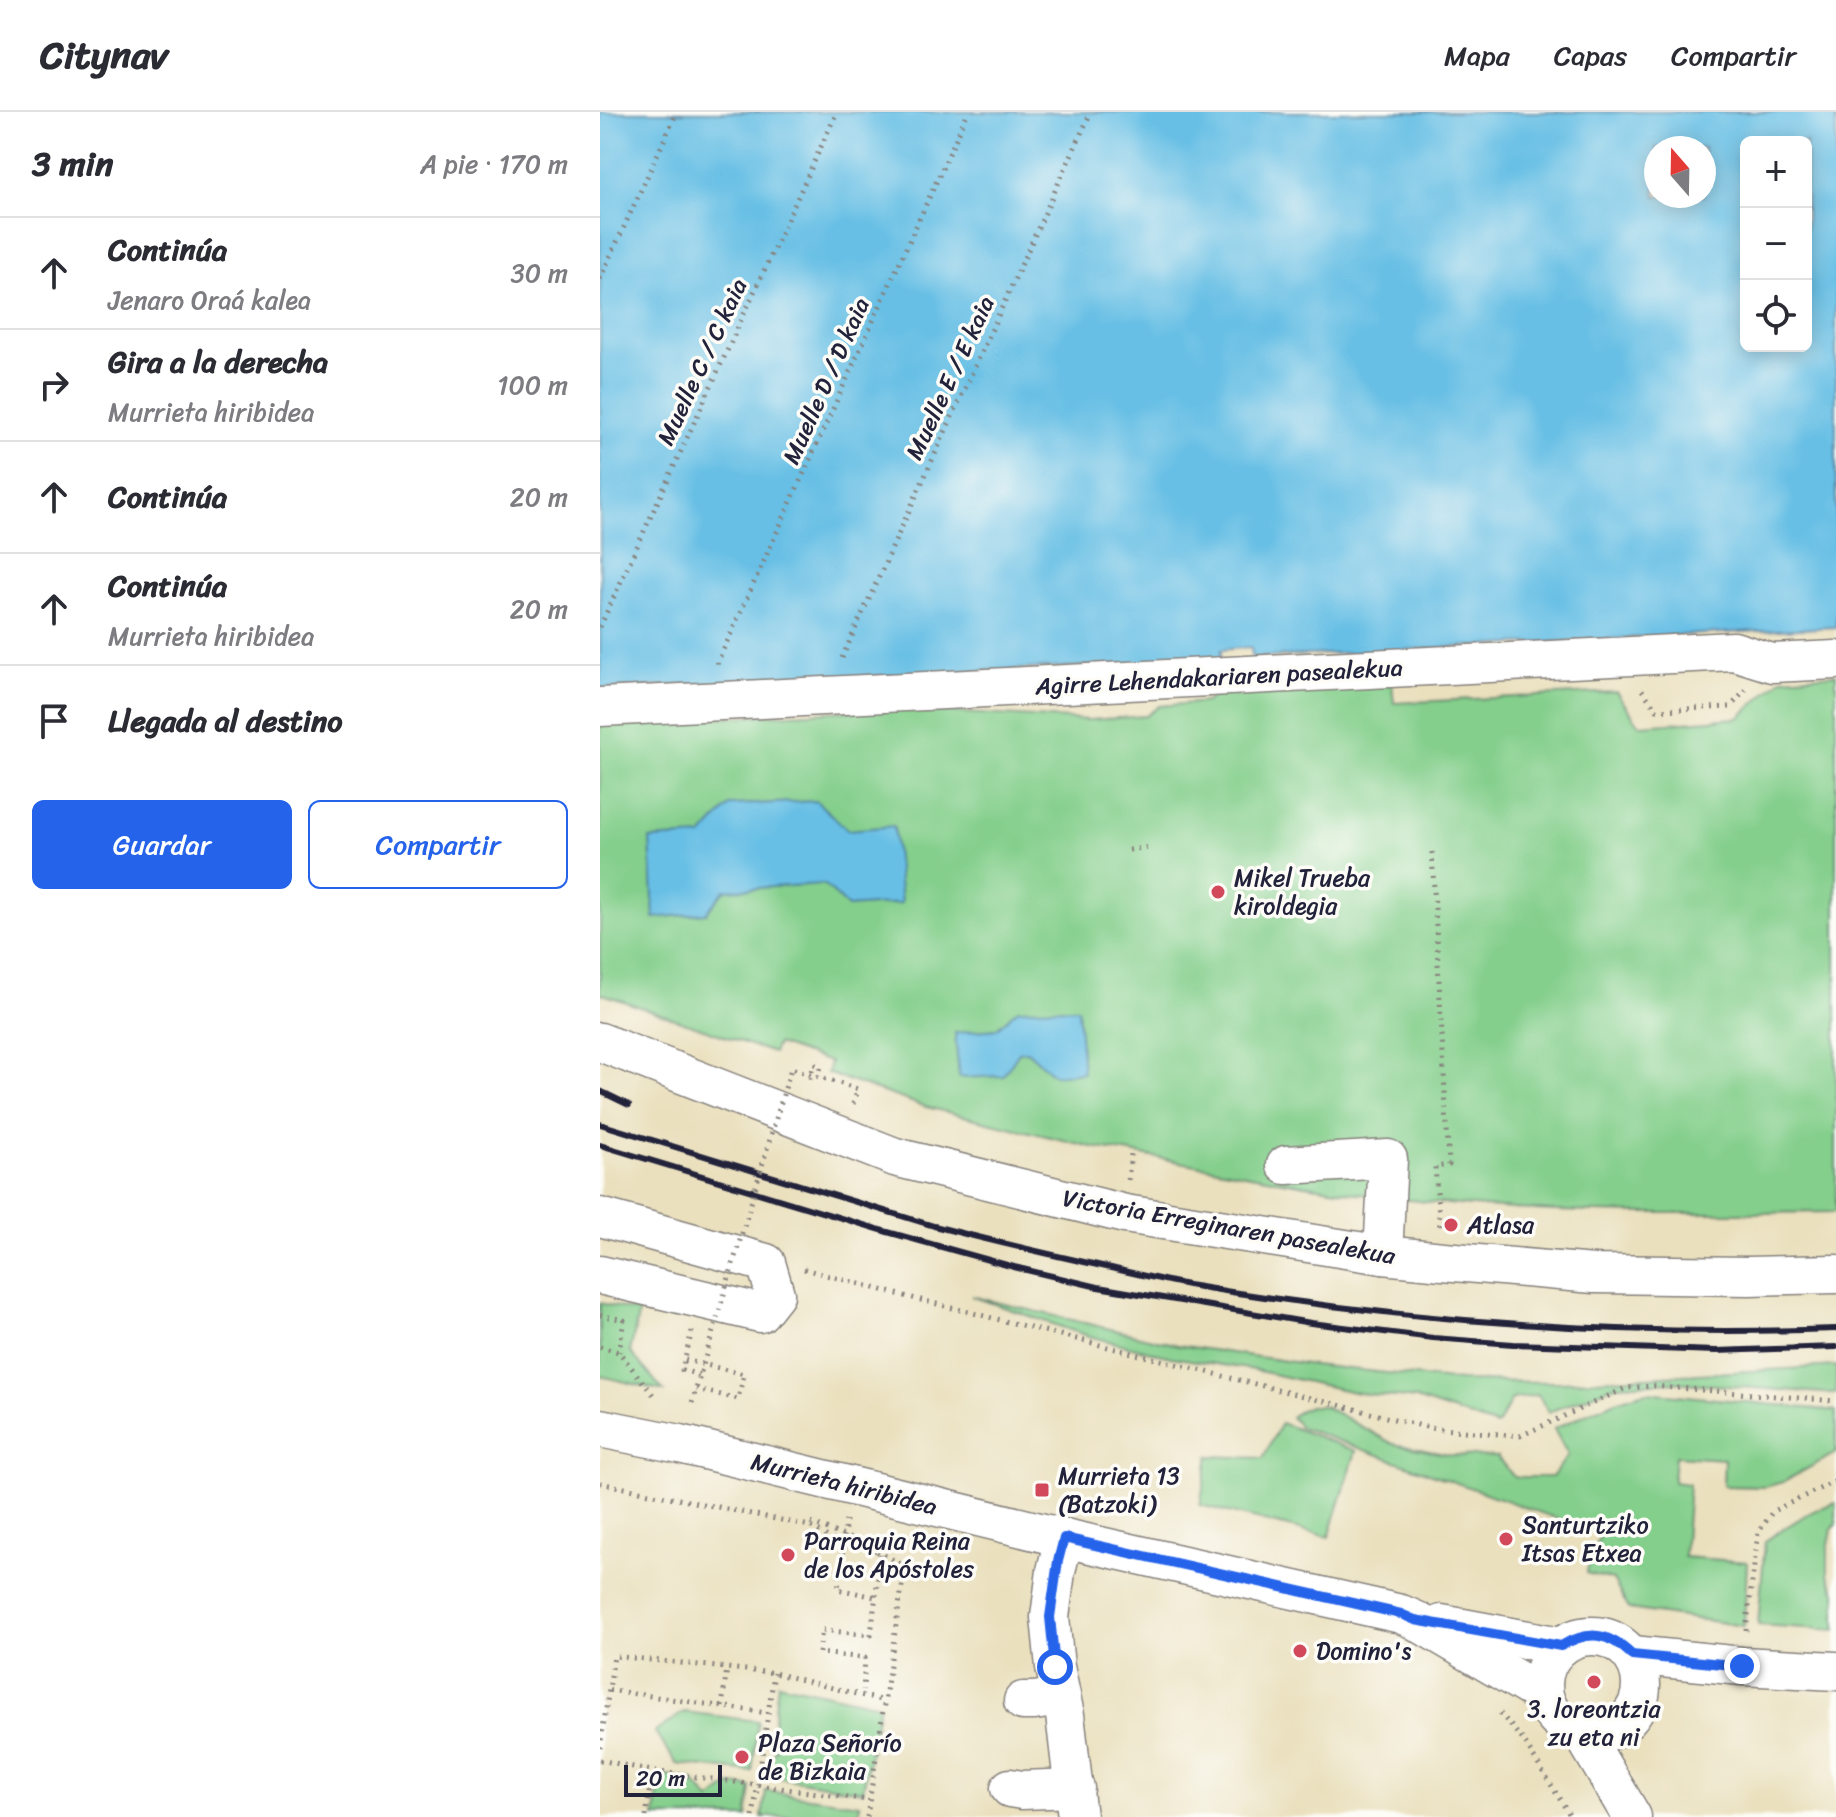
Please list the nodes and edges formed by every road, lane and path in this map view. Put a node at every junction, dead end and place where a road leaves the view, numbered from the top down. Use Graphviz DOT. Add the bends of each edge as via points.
graph roads {
  1 [pos="677,112"];
  2 [pos="837,112"];
  3 [pos="968,112"];
  4 [pos="1091,112"];
  5 [pos="600,279"];
  6 [pos="600,627"];
  7 [pos="842,658"];
  8 [pos="1836,660"];
  9 [pos="717,664"];
  10 [pos="600,707"];
  11 [pos="1150,847"];
  12 [pos="1129,850"];
  13 [pos="1432,852"];
  14 [pos="600,1042"];
  15 [pos="818,1076"];
  16 [pos="810,1079"];
  17 [pos="854,1105"];
  18 [pos="1286,1165"];
  19 [pos="600,1217"];
  20 [pos="1383,1255"];
  21 [pos="1443,1261"];
  22 [pos="794,1266"];
  23 [pos="1836,1274"];
  24 [pos="600,1275"];
  25 [pos="600,1315"];
  26 [pos="694,1323"];
  27 [pos="600,1347"];
  28 [pos="619,1352"];
  29 [pos="685,1360"];
  30 [pos="700,1374"];
  31 [pos="696,1389"];
  32 [pos="654,1396"];
  33 [pos="1836,1401"];
  34 [pos="692,1403"];
  35 [pos="600,1428"];
  36 [pos="1836,1481"];
  37 [pos="600,1482"];
  38 [pos="847,1519"];
  39 [pos="1064,1538"];
  40 [pos="859,1542"];
  41 [pos="844,1547"];
  42 [pos="875,1597"];
  43 [pos="1415,1620"];
  44 [pos="1561,1646"];
  45 [pos="1744,1650"];
  46 [pos="1632,1655"];
  47 [pos="727,1668"];
  48 [pos="1836,1671"];
  49 [pos="774,1673"];
  50 [pos="609,1690"];
  51 [pos="863,1690"];
  52 [pos="1543,1695"];
  53 [pos="1061,1697"];
  54 [pos="884,1701"];
  55 [pos="1023,1701"];
  56 [pos="1495,1701"];
  57 [pos="722,1707"];
  58 [pos="1633,1711"];
  59 [pos="767,1713"];
  60 [pos="1583,1734"];
  61 [pos="600,1746"];
  62 [pos="600,1760"];
  63 [pos="652,1771"];
  64 [pos="758,1785"];
  65 [pos="1010,1788"];
  66 [pos="869,1800"];
  67 [pos="1076,1802"];
  68 [pos="1626,1807"];
  69 [pos="646,1817"];
  70 [pos="753,1817"];
  71 [pos="867,1817"];
  72 [pos="1571,1817"];
  1 -- 5 [label="path"];
  2 -- 6 [label="path, Muelle C / C kaia"];
  3 -- 9 [label="path, Muelle D / D kaia"];
  4 -- 7 [label="path, Muelle E / E kaia"];
  8 -- 10 [label="street, Agirre Lehendakariaren pasealekua" via="1772,663 1734,651"];
  11 -- 12 [label="path"];
  13 -- 21 [label="path" via="1449,1165 1435,1167"];
  14 -- 20 [label="street, Victoria Erreginaren pasealekua" via="895,1157 1125,1214"];
  15 -- 16 [label="path" via="821,1067 814,1064"];
  15 -- 17 [label="path, bridge" via="858,1089"];
  15 -- 30 [label="path, bridge" via="791,1068"];
  18 -- 20 [label="street" via="1388,1159"];
  19 -- 24 [label="street" via="766,1263 775,1294 760,1313"];
  20 -- 21 [label="street, Victoria Erreginaren pasealekua"];
  21 -- 23 [label="street, Victoria Erreginaren pasealekua" via="1594,1274"];
  22 -- 33 [label="path" via="1430,1428 1520,1436 1626,1388 1654,1386"];
  25 -- 28 [label="path" via="624,1320"];
  26 -- 29 [label="path"];
  27 -- 28 [label="path"];
  28 -- 32 [label="path"];
  29 -- 30 [label="path" via="682,1370"];
  29 -- 31 [label="path" via="744,1374 738,1399"];
  30 -- 31 [label="path"];
  31 -- 34 [label="path"];
  35 -- 39 [label="street, Murrieta hiribidea"];
  36 -- 45 [label="path" via="1773,1511 1758,1533"];
  37 -- 40 [label="path, bridge" via="811,1523"];
  37 -- 41 [label="path" via="810,1526"];
  38 -- 41 [label="path"];
  39 -- 43 [label="street, Murrieta hiribidea"];
  39 -- 53 [label="street" via="1050,1617"];
  40 -- 41 [label="path" via="852,1539 850,1549"];
  40 -- 42 [label="path" via="881,1553"];
  40 -- 54 [label="path, bridge" via="905,1566"];
  41 -- 42 [label="path" via="838,1589"];
  42 -- 51 [label="path" via="871,1635 822,1630 819,1653 865,1658"];
  43 -- 44 [label="street, Murrieta hiribidea"];
  43 -- 52 [label="street, Murrieta hiribidea"];
  44 -- 46 [label="street" via="1590,1635 1606,1637"];
  44 -- 52 [label="street" via="1545,1668"];
  45 -- 46 [label="street"];
  45 -- 48 [label="street"];
  45 -- 58 [label="street"];
  46 -- 58 [label="street" via="1642,1685"];
  47 -- 49 [label="path"];
  47 -- 50 [label="path" via="614,1656"];
  47 -- 57 [label="path"];
  49 -- 54 [label="path"];
  49 -- 59 [label="path"];
  50 -- 57 [label="path"];
  50 -- 61 [label="path"];
  52 -- 60 [label="street" via="1557,1720"];
  53 -- 55 [label="street"];
  53 -- 67 [label="street"];
  54 -- 66 [label="path"];
  56 -- 72 [label="path"];
  57 -- 59 [label="path"];
  58 -- 60 [label="street" via="1614,1728"];
  58 -- 68 [label="street"];
  59 -- 64 [label="path"];
  60 -- 68 [label="street"];
  62 -- 63 [label="path"];
  63 -- 64 [label="path"];
  63 -- 69 [label="path"];
  64 -- 66 [label="path"];
  64 -- 70 [label="path"];
  65 -- 67 [label="street"];
  66 -- 71 [label="path"];
}
